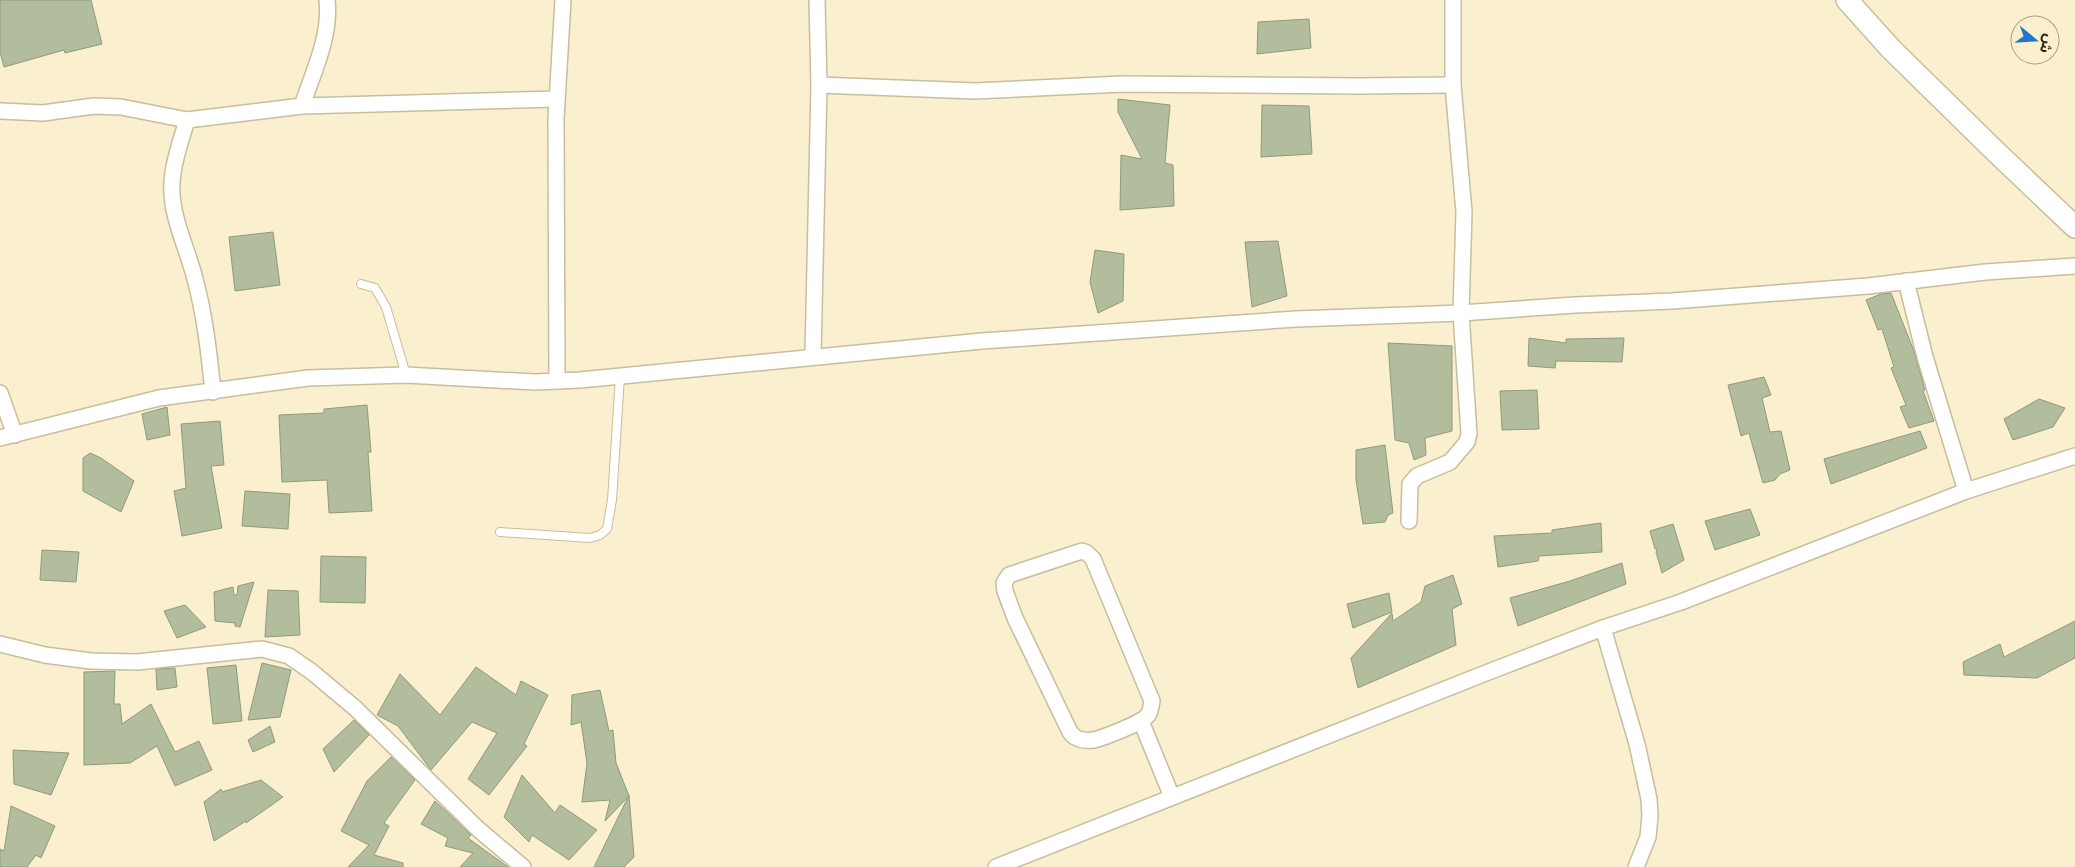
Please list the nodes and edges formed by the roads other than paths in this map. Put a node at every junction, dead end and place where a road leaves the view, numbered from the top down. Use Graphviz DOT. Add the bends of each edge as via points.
graph roads {
  1 [pos="327,0"];
  2 [pos="563,0"];
  3 [pos="817,0"];
  4 [pos="1452,0"];
  5 [pos="1846,0"];
  6 [pos="819,85"];
  7 [pos="1453,85"];
  8 [pos="557,99"];
  9 [pos="302,106"];
  10 [pos="0,111"];
  11 [pos="187,120"];
  12 [pos="2075,227"];
  13 [pos="2075,266"];
  14 [pos="1906,280"];
  15 [pos="362,284"];
  16 [pos="1461,313"];
  17 [pos="813,356"];
  18 [pos="406,375"];
  19 [pos="620,377"];
  20 [pos="557,381"];
  21 [pos="213,392"];
  22 [pos="0,393"];
  23 [pos="7,437"];
  24 [pos="2075,456"];
  25 [pos="1966,491"];
  26 [pos="1409,521"];
  27 [pos="500,532"];
  28 [pos="1603,628"];
  29 [pos="0,644"];
  30 [pos="1141,721"];
  31 [pos="1172,797"];
  32 [pos="523,867"];
  33 [pos="996,867"];
  34 [pos="1636,867"];
  1 -- 9 [label="street" via="323,46"];
  2 -- 8 [label="street"];
  3 -- 6 [label="street"];
  4 -- 7 [label="street"];
  5 -- 12 [label="street" via="1891,49"];
  6 -- 7 [label="street" via="975,91 1122,84"];
  6 -- 17 [label="street"];
  7 -- 16 [label="street" via="1464,212"];
  8 -- 9 [label="street"];
  8 -- 20 [label="street"];
  9 -- 11 [label="street"];
  10 -- 11 [label="street" via="43,113 94,106 121,107"];
  11 -- 21 [label="street" via="172,178 172,195 205,320"];
  13 -- 14 [label="street"];
  14 -- 16 [label="street" via="1868,286 1698,299"];
  14 -- 25 [label="street" via="1925,357"];
  15 -- 18 [label="lane" via="375,288 386,307"];
  16 -- 17 [label="street" via="1296,319"];
  16 -- 26 [label="street" via="1467,442 1450,462 1416,476 1410,484"];
  17 -- 19 [label="street"];
  18 -- 20 [label="street"];
  18 -- 21 [label="street" via="308,378"];
  19 -- 20 [label="street"];
  19 -- 27 [label="lane" via="607,530 590,538"];
  21 -- 23 [label="street" via="159,398"];
  22 -- 23 [label="street"];
  24 -- 25 [label="street"];
  25 -- 28 [label="street" via="1681,602"];
  28 -- 31 [label="street"];
  28 -- 34 [label="street" via="1649,799 1648,837"];
  29 -- 32 [label="street" via="45,655 91,661 137,662 262,649 288,656 355,708 478,829"];
  30 -- 30 [label="street" via="1094,740 1072,736 1015,618 1005,591 1004,583 1009,575 1082,551 1093,559 1152,700 1148,715"];
  30 -- 31 [label="street"];
  31 -- 33 [label="street"];
}
